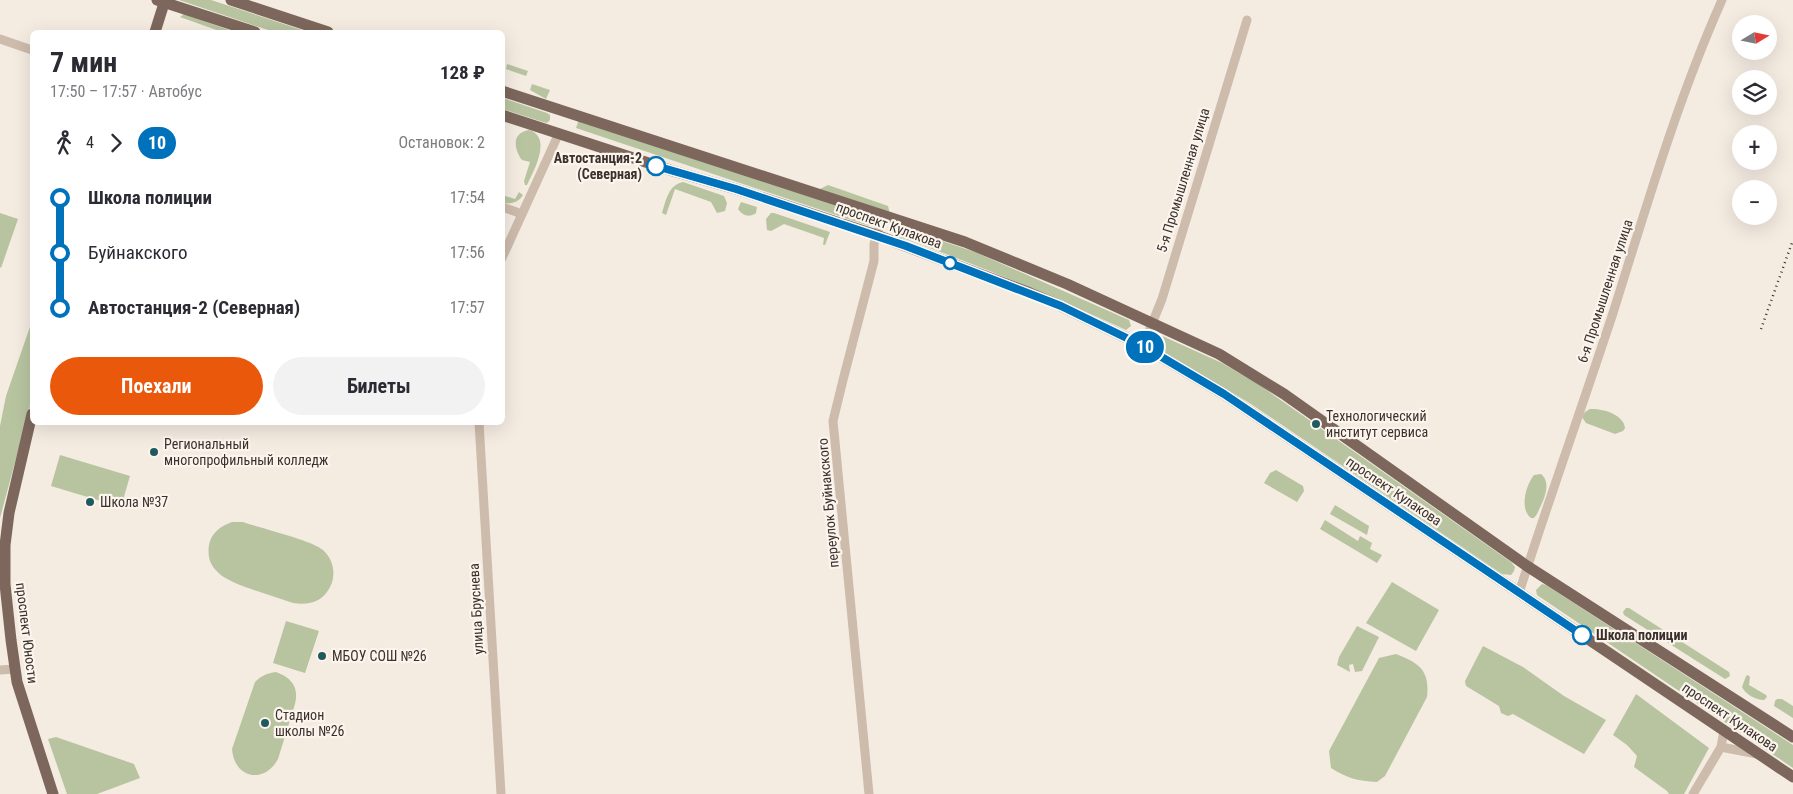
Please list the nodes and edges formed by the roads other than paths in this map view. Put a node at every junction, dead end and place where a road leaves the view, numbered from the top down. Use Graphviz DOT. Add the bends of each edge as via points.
graph roads {
  1 [pos="231,0"];
  2 [pos="1722,0"];
  3 [pos="162,1"];
  4 [pos="1247,20"];
  5 [pos="155,30"];
  6 [pos="249,30"];
  7 [pos="322,30"];
  8 [pos="0,39"];
  9 [pos="30,49"];
  10 [pos="505,92"];
  11 [pos="566,112"];
  12 [pos="505,116"];
  13 [pos="559,133"];
  14 [pos="505,208"];
  15 [pos="522,214"];
  16 [pos="883,215"];
  17 [pos="876,235"];
  18 [pos="505,251"];
  19 [pos="1154,324"];
  20 [pos="1143,346"];
  21 [pos="30,422"];
  22 [pos="479,425"];
  23 [pos="1527,566"];
  24 [pos="1519,593"];
  25 [pos="15,669"];
  26 [pos="0,670"];
  27 [pos="1724,731"];
  28 [pos="1793,737"];
  29 [pos="1721,747"];
  30 [pos="1759,755"];
  31 [pos="1793,778"];
  32 [pos="53,794"];
  33 [pos="501,794"];
  34 [pos="869,794"];
  35 [pos="1692,794"];
  1 -- 7 [label="main road"];
  2 -- 23 [label="street, 6-я Промышленная улица" via="1702,46 1664,154"];
  3 -- 5 [label="main road"];
  3 -- 6 [label="main road"];
  4 -- 19 [label="street, 5-я Промышленная улица"];
  8 -- 9 [label="street"];
  10 -- 11 [label="main road, проспект Кулакова"];
  11 -- 13 [label="main road"];
  11 -- 16 [label="main road, проспект Кулакова"];
  12 -- 13 [label="main road, проспект Кулакова"];
  13 -- 15 [label="street"];
  13 -- 17 [label="main road, проспект Кулакова"];
  14 -- 15 [label="street"];
  15 -- 18 [label="street"];
  16 -- 17 [label="street, переулок Буйнакского"];
  16 -- 19 [label="main road, проспект Кулакова" via="996,254"];
  17 -- 20 [label="main road, проспект Кулакова" via="1030,293"];
  17 -- 34 [label="street, переулок Буйнакского" via="874,261 834,421"];
  19 -- 20 [label="street, 5-я Промышленная улица"];
  19 -- 23 [label="main road, проспект Кулакова" via="1219,354 1284,394"];
  20 -- 24 [label="main road, проспект Кулакова" via="1215,388"];
  21 -- 25 [label="main road, проспект Юности" via="5,545 5,584"];
  22 -- 33 [label="street, улица Бруснева"];
  23 -- 24 [label="street, 6-я Промышленная улица"];
  23 -- 28 [label="main road, проспект Кулакова"];
  24 -- 27 [label="main road, проспект Кулакова"];
  25 -- 26 [label="street"];
  25 -- 32 [label="main road, проспект Юности"];
  27 -- 29 [label="street"];
  27 -- 30 [label="main road, проспект Кулакова"];
  29 -- 30 [label="street"];
  29 -- 35 [label="street"];
  30 -- 31 [label="main road, проспект Кулакова"];
}
